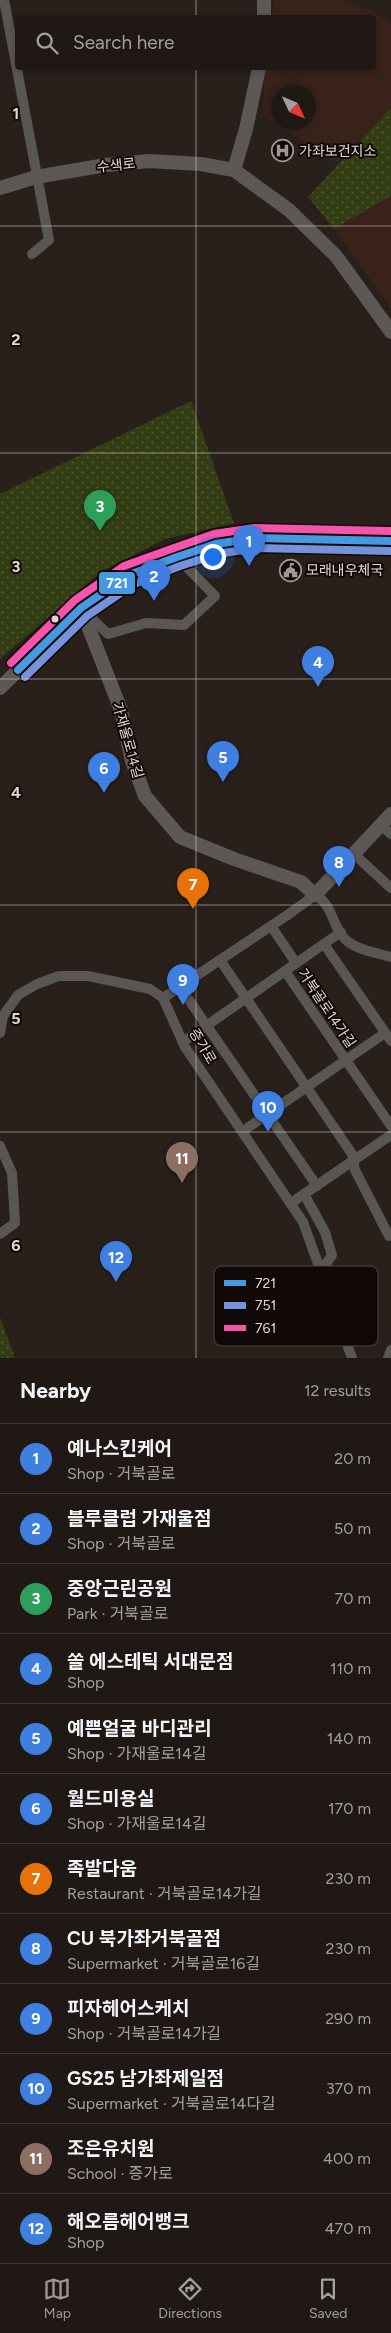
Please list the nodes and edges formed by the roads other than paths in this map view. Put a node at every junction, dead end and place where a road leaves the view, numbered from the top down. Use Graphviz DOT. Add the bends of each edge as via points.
graph roads {
  1 [pos="4,0"];
  2 [pos="264,0"];
  3 [pos="264,15"];
  4 [pos="15,61"];
  5 [pos="17,70"];
  6 [pos="260,70"];
  7 [pos="234,170"];
  8 [pos="36,177"];
  9 [pos="0,188"];
  10 [pos="32,254"];
  11 [pos="391,332"];
  12 [pos="391,541"];
  13 [pos="177,557"];
  14 [pos="81,608"];
  15 [pos="0,688"];
  16 [pos="391,814"];
  17 [pos="386,829"];
  18 [pos="354,854"];
  19 [pos="391,888"];
  20 [pos="315,895"];
  21 [pos="271,926"];
  22 [pos="340,932"];
  23 [pos="324,944"];
  24 [pos="391,957"];
  25 [pos="220,960"];
  26 [pos="296,964"];
  27 [pos="285,971"];
  28 [pos="180,987"];
  29 [pos="163,998"];
  30 [pos="245,999"];
  31 [pos="206,1026"];
  32 [pos="0,1032"];
  33 [pos="388,1037"];
  34 [pos="183,1042"];
  35 [pos="346,1061"];
  36 [pos="307,1088"];
  37 [pos="268,1115"];
  38 [pos="391,1126"];
  39 [pos="243,1131"];
  40 [pos="391,1135"];
  41 [pos="0,1146"];
  42 [pos="353,1161"];
  43 [pos="317,1186"];
  44 [pos="304,1194"];
  45 [pos="291,1203"];
  46 [pos="0,1234"];
  47 [pos="389,1236"];
  48 [pos="319,1266"];
  49 [pos="325,1266"];
  50 [pos="348,1346"];
  51 [pos="391,1350"];
  52 [pos="352,1358"];
  53 [pos="388,1358"];
  1 -- 4 [label="street"];
  2 -- 3 [label="street"];
  5 -- 8 [label="street"];
  6 -- 7 [label="street"];
  7 -- 8 [label="street, 수색로" via="149,161"];
  7 -- 11 [label="street, 수색로" via="289,210 336,256"];
  8 -- 9 [label="street, 수색로"];
  8 -- 10 [label="street" via="49,240"];
  12 -- 13 [label="street" via="255,538 216,544"];
  13 -- 14 [label="street" via="129,575"];
  13 -- 14 [label="street" via="215,596 184,625 146,623 108,634"];
  14 -- 15 [label="street"];
  14 -- 20 [label="street, 가재울로14길" via="121,710 132,761 144,796 180,837 301,882"];
  16 -- 17 [label="street"];
  17 -- 18 [label="street"];
  18 -- 19 [label="street"];
  18 -- 20 [label="street"];
  20 -- 21 [label="street"];
  20 -- 22 [label="street" via="325,900"];
  21 -- 25 [label="street"];
  21 -- 26 [label="street, 거북골로14가길"];
  22 -- 23 [label="street, 거북골로14가길"];
  22 -- 24 [label="street" via="345,940 360,948"];
  23 -- 26 [label="street, 거북골로14가길"];
  23 -- 33 [label="street"];
  25 -- 28 [label="street"];
  25 -- 30 [label="street"];
  26 -- 27 [label="street, 거북골로14가길"];
  27 -- 30 [label="street, 거북골로14가길"];
  27 -- 35 [label="street, 거북골로14가길"];
  28 -- 29 [label="street"];
  28 -- 31 [label="street"];
  29 -- 32 [label="street" via="150,990 88,976 59,976 18,995 3,1016"];
  29 -- 34 [label="street, 증가로"];
  30 -- 31 [label="street, 거북골로14가길"];
  30 -- 36 [label="street"];
  31 -- 34 [label="street, 거북골로14가길"];
  31 -- 37 [label="street"];
  33 -- 35 [label="street"];
  34 -- 39 [label="street, 증가로"];
  35 -- 36 [label="street"];
  35 -- 38 [label="street, 거북골로14가길"];
  36 -- 37 [label="street"];
  36 -- 42 [label="street" via="352,1154"];
  37 -- 39 [label="street"];
  37 -- 43 [label="street"];
  39 -- 45 [label="street, 증가로"];
  40 -- 42 [label="street"];
  41 -- 46 [label="street" via="12,1173 15,1223"];
  42 -- 43 [label="street"];
  42 -- 47 [label="street"];
  43 -- 44 [label="street"];
  44 -- 45 [label="street"];
  44 -- 49 [label="street" via="325,1232 332,1255"];
  45 -- 48 [label="street, 증가로" via="303,1222"];
  50 -- 52 [label="street, 증가로"];
  51 -- 53 [label="street"];
}
